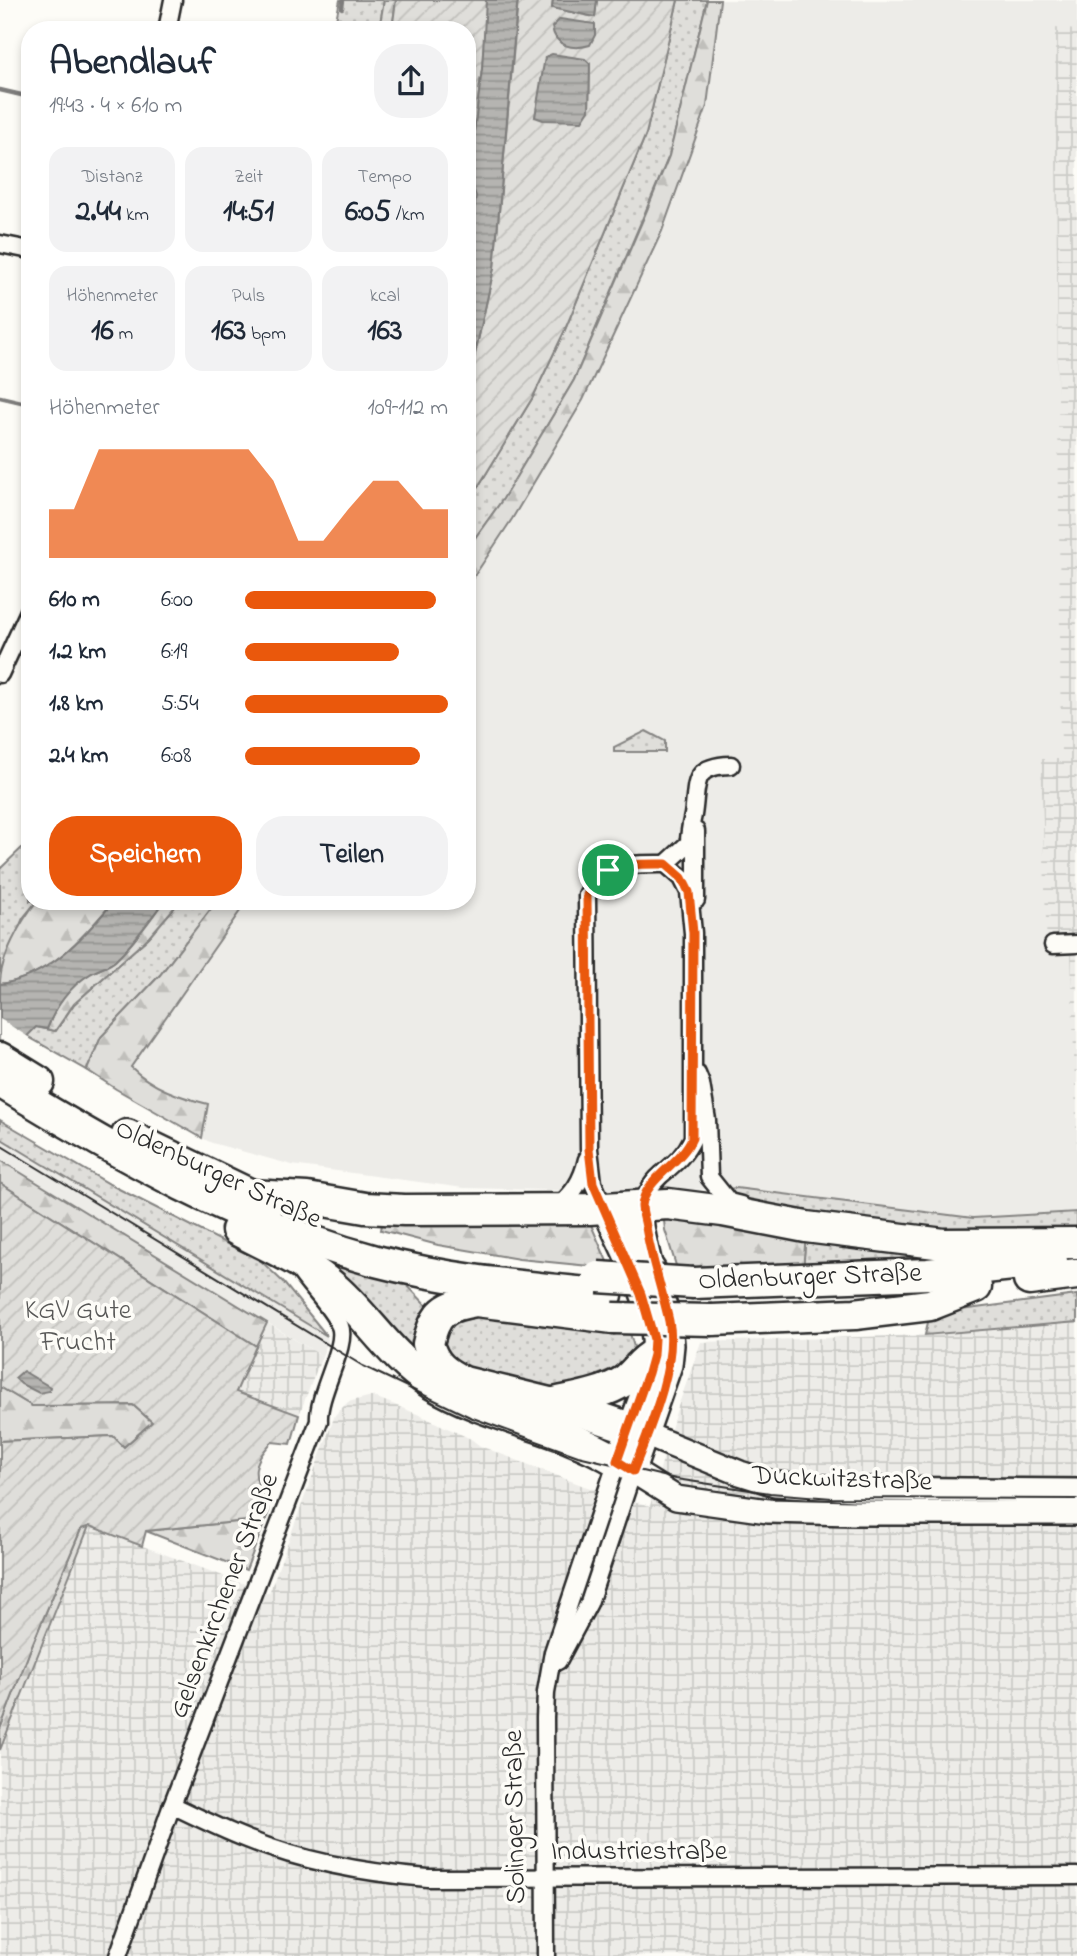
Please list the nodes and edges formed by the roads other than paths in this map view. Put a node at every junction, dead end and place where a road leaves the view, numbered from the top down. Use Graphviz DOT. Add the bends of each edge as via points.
graph roads {
  1 [pos="173,0"];
  2 [pos="169,21"];
  3 [pos="0,244"];
  4 [pos="21,248"];
  5 [pos="21,628"];
  6 [pos="0,674"];
  7 [pos="731,765"];
  8 [pos="693,815"];
  9 [pos="666,864"];
  10 [pos="693,933"];
  11 [pos="1077,944"];
  12 [pos="1053,945"];
  13 [pos="5,1059"];
  14 [pos="694,1068"];
  15 [pos="589,1149"];
  16 [pos="155,1172"];
  17 [pos="249,1195"];
  18 [pos="622,1207"];
  19 [pos="554,1209"];
  20 [pos="806,1227"];
  21 [pos="1077,1243"];
  22 [pos="1077,1257"];
  23 [pos="298,1261"];
  24 [pos="1077,1274"];
  25 [pos="606,1297"];
  26 [pos="702,1301"];
  27 [pos="653,1355"];
  28 [pos="553,1404"];
  29 [pos="638,1432"];
  30 [pos="625,1466"];
  31 [pos="1077,1491"];
  32 [pos="1077,1513"];
  33 [pos="172,1805"];
  34 [pos="1077,1876"];
  35 [pos="547,1878"];
  36 [pos="118,1956"];
  37 [pos="546,1956"];
  1 -- 2 [label="street"];
  3 -- 4 [label="street"];
  5 -- 6 [label="street"];
  7 -- 8 [label="street" via="705,771 696,781"];
  8 -- 9 [label="street" via="689,843"];
  8 -- 10 [label="street"];
  9 -- 10 [label="street" via="689,892"];
  9 -- 15 [label="street" via="608,870 587,895"];
  10 -- 14 [label="street"];
  11 -- 12 [label="street"];
  13 -- 16 [label="highway, Oldenburger Straße" via="75,1128"];
  13 -- 17 [label="highway, Oldenburger Straße" via="117,1129"];
  14 -- 18 [label="street" via="692,1138 687,1150 646,1193"];
  14 -- 20 [label="street" via="707,1120 709,1177 729,1202 785,1214"];
  15 -- 18 [label="street" via="593,1183"];
  15 -- 19 [label="street" via="577,1188"];
  16 -- 23 [label="highway" via="186,1204"];
  16 -- 25 [label="highway, Oldenburger Straße" via="229,1209 376,1261 472,1280"];
  17 -- 19 [label="highway" via="404,1210"];
  17 -- 25 [label="highway, Oldenburger Straße" via="343,1231"];
  18 -- 19 [label="highway"];
  18 -- 20 [label="highway" via="668,1205"];
  18 -- 27 [label="main road" via="654,1339"];
  18 -- 29 [label="main road" via="638,1247 654,1270 672,1345 670,1365"];
  20 -- 21 [label="highway" via="944,1244"];
  22 -- 26 [label="highway, Oldenburger Straße"];
  23 -- 30 [label="highway" via="335,1287 387,1347 428,1381 507,1418 592,1446"];
  23 -- 33 [label="street, Gelsenkirchener Straße" via="299,1271 342,1334 318,1408 319,1421"];
  24 -- 26 [label="highway" via="976,1287 930,1305 855,1314"];
  25 -- 26 [label="highway, bridge"];
  25 -- 26 [label="highway, Oldenburger Straße, bridge"];
  25 -- 28 [label="highway" via="453,1305 431,1330 428,1344 438,1366 449,1374"];
  27 -- 28 [label="highway" via="621,1383"];
  27 -- 29 [label="main road"];
  28 -- 29 [label="highway"];
  29 -- 30 [label="main road, Solinger Straße"];
  29 -- 31 [label="main road, Duckwitzstraße" via="740,1473 787,1485"];
  30 -- 32 [label="main road, Duckwitzstraße" via="676,1498 768,1511"];
  30 -- 35 [label="street, Solinger Straße" via="553,1652 544,1718"];
  33 -- 35 [label="street, Industriestraße" via="248,1840 332,1865 428,1878"];
  33 -- 36 [label="street, Gelsenkirchener Straße"];
  34 -- 35 [label="street, Industriestraße"];
  35 -- 37 [label="street, Solinger Straße"];
}
